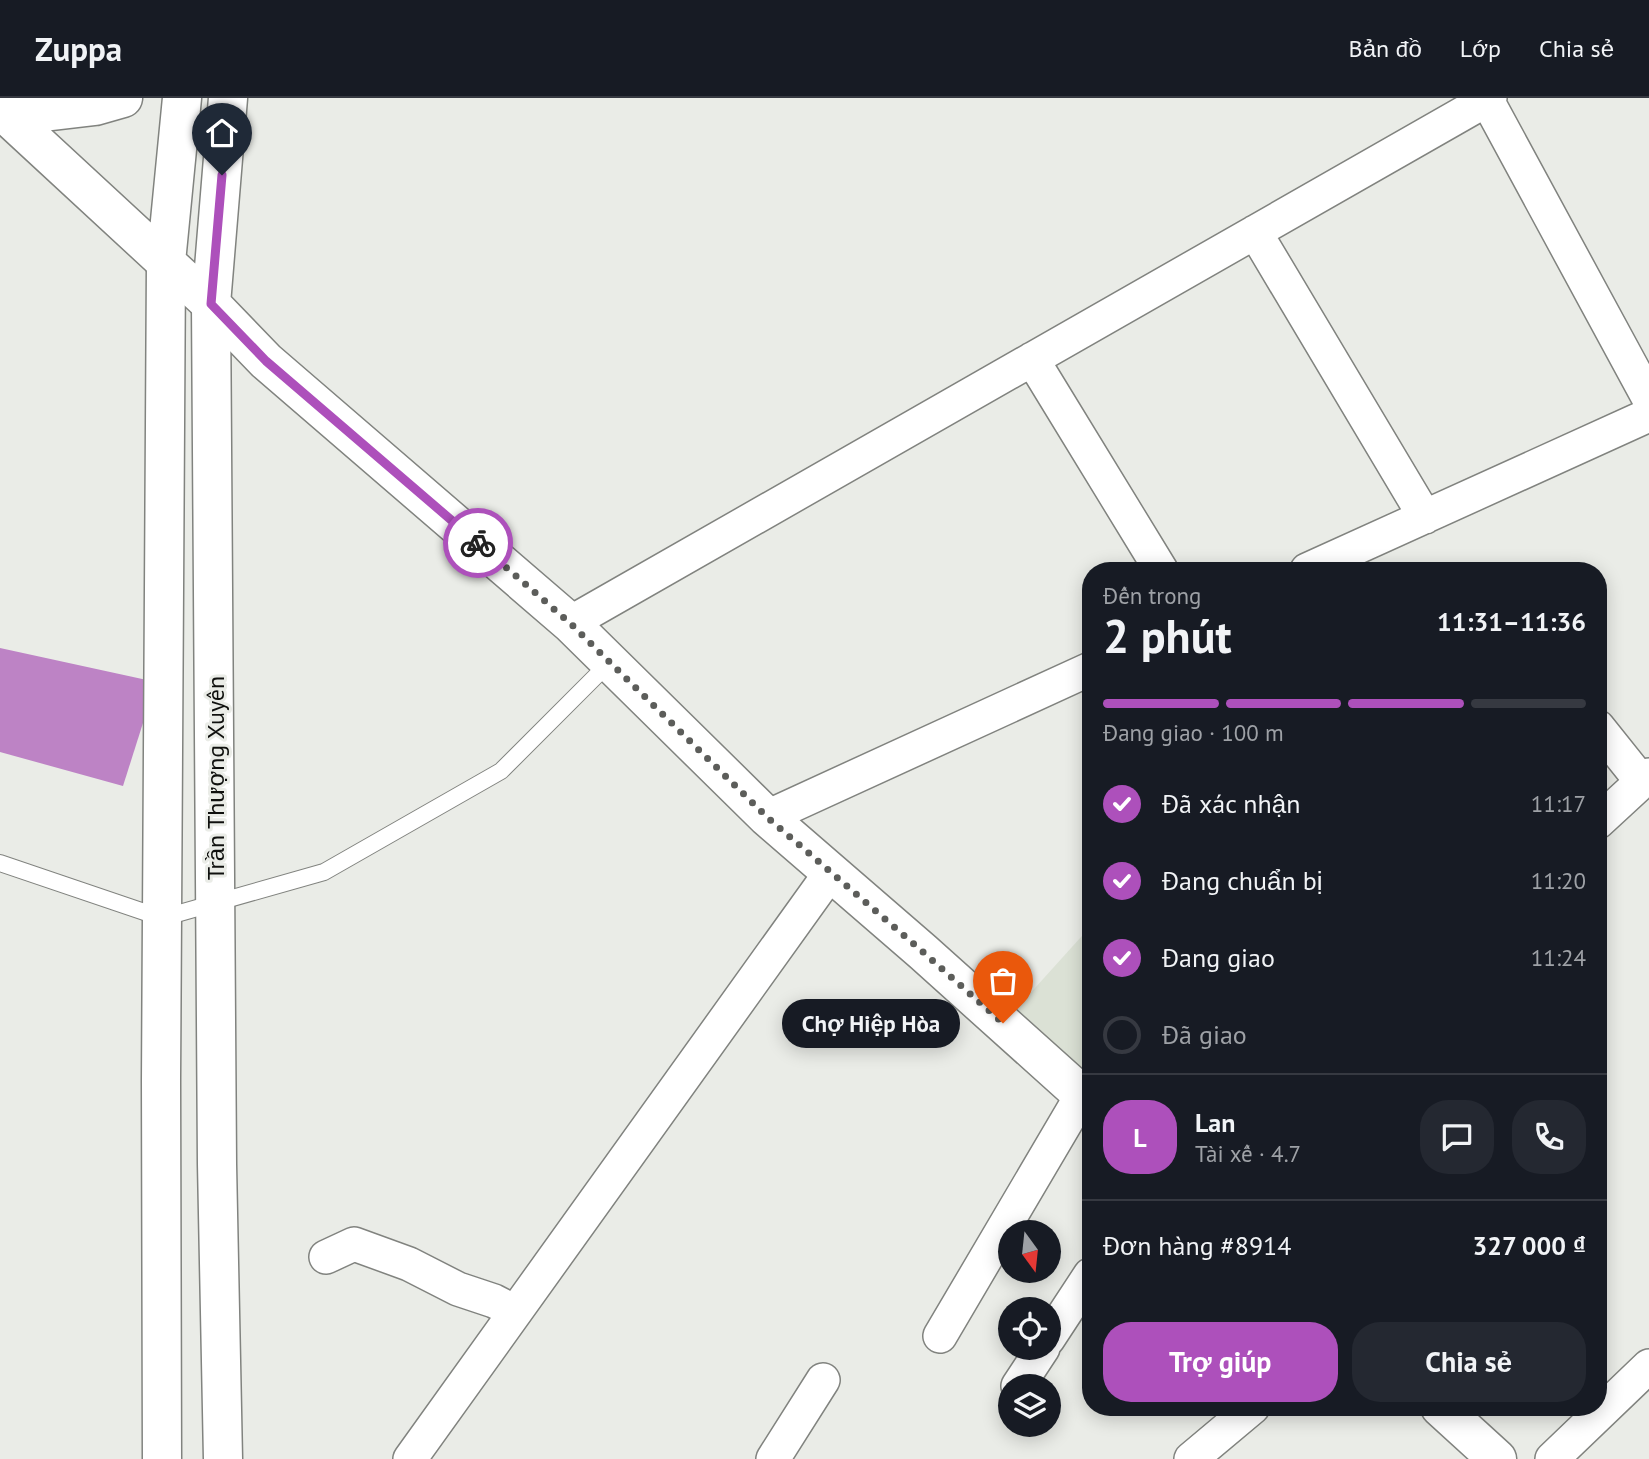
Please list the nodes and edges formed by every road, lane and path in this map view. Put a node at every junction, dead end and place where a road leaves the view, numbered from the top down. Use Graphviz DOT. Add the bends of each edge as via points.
graph roads {
  1 [pos="122,98"];
  2 [pos="182,98"];
  3 [pos="228,98"];
  4 [pos="1489,99"];
  5 [pos="0,103"];
  6 [pos="0,109"];
  7 [pos="1255,232"];
  8 [pos="166,262"];
  9 [pos="211,304"];
  10 [pos="1032,359"];
  11 [pos="1649,399"];
  12 [pos="1649,415"];
  13 [pos="1425,517"];
  14 [pos="1156,562"];
  15 [pos="1325,562"];
  16 [pos="570,623"];
  17 [pos="610,662"];
  18 [pos="1082,673"];
  19 [pos="1607,737"];
  20 [pos="1645,778"];
  21 [pos="1607,814"];
  22 [pos="767,817"];
  23 [pos="0,863"];
  24 [pos="831,872"];
  25 [pos="216,903"];
  26 [pos="162,918"];
  27 [pos="1082,1094"];
  28 [pos="1082,1105"];
  29 [pos="326,1257"];
  30 [pos="1082,1287"];
  31 [pos="515,1312"];
  32 [pos="1061,1319"];
  33 [pos="940,1336"];
  34 [pos="1649,1366"];
  35 [pos="822,1380"];
  36 [pos="1607,1406"];
  37 [pos="1242,1416"];
  38 [pos="1450,1416"];
  39 [pos="1597,1416"];
  40 [pos="162,1459"];
  41 [pos="223,1459"];
  42 [pos="410,1459"];
  43 [pos="774,1459"];
  44 [pos="1191,1459"];
  45 [pos="1497,1459"];
  46 [pos="1552,1459"];
  1 -- 5 [label="main road" via="44,112"];
  2 -- 8 [label="main road"];
  3 -- 9 [label="main road, Trần Thượng Xuyên"];
  4 -- 7 [label="street"];
  4 -- 11 [label="street"];
  6 -- 8 [label="main road"];
  7 -- 10 [label="street"];
  7 -- 13 [label="street"];
  8 -- 9 [label="main road"];
  8 -- 26 [label="main road"];
  9 -- 16 [label="main road" via="266,361"];
  9 -- 25 [label="main road, Trần Thượng Xuyên"];
  10 -- 14 [label="street"];
  10 -- 16 [label="street"];
  12 -- 13 [label="street"];
  13 -- 15 [label="street"];
  16 -- 17 [label="main road"];
  17 -- 22 [label="main road"];
  17 -- 25 [label="lane" via="501,771 324,872"];
  18 -- 22 [label="street"];
  19 -- 20 [label="street"];
  20 -- 21 [label="street"];
  22 -- 24 [label="main road"];
  23 -- 26 [label="lane"];
  24 -- 27 [label="main road"];
  24 -- 31 [label="street"];
  25 -- 26 [label="lane"];
  25 -- 41 [label="main road, Trần Thượng Xuyên"];
  26 -- 40 [label="main road"];
  28 -- 33 [label="street"];
  29 -- 31 [label="street" via="354,1244"];
  30 -- 32 [label="street"];
  31 -- 42 [label="street"];
  34 -- 36 [label="street"];
  35 -- 43 [label="street"];
  37 -- 44 [label="street"];
  38 -- 45 [label="main road"];
  39 -- 46 [label="street"];
}
